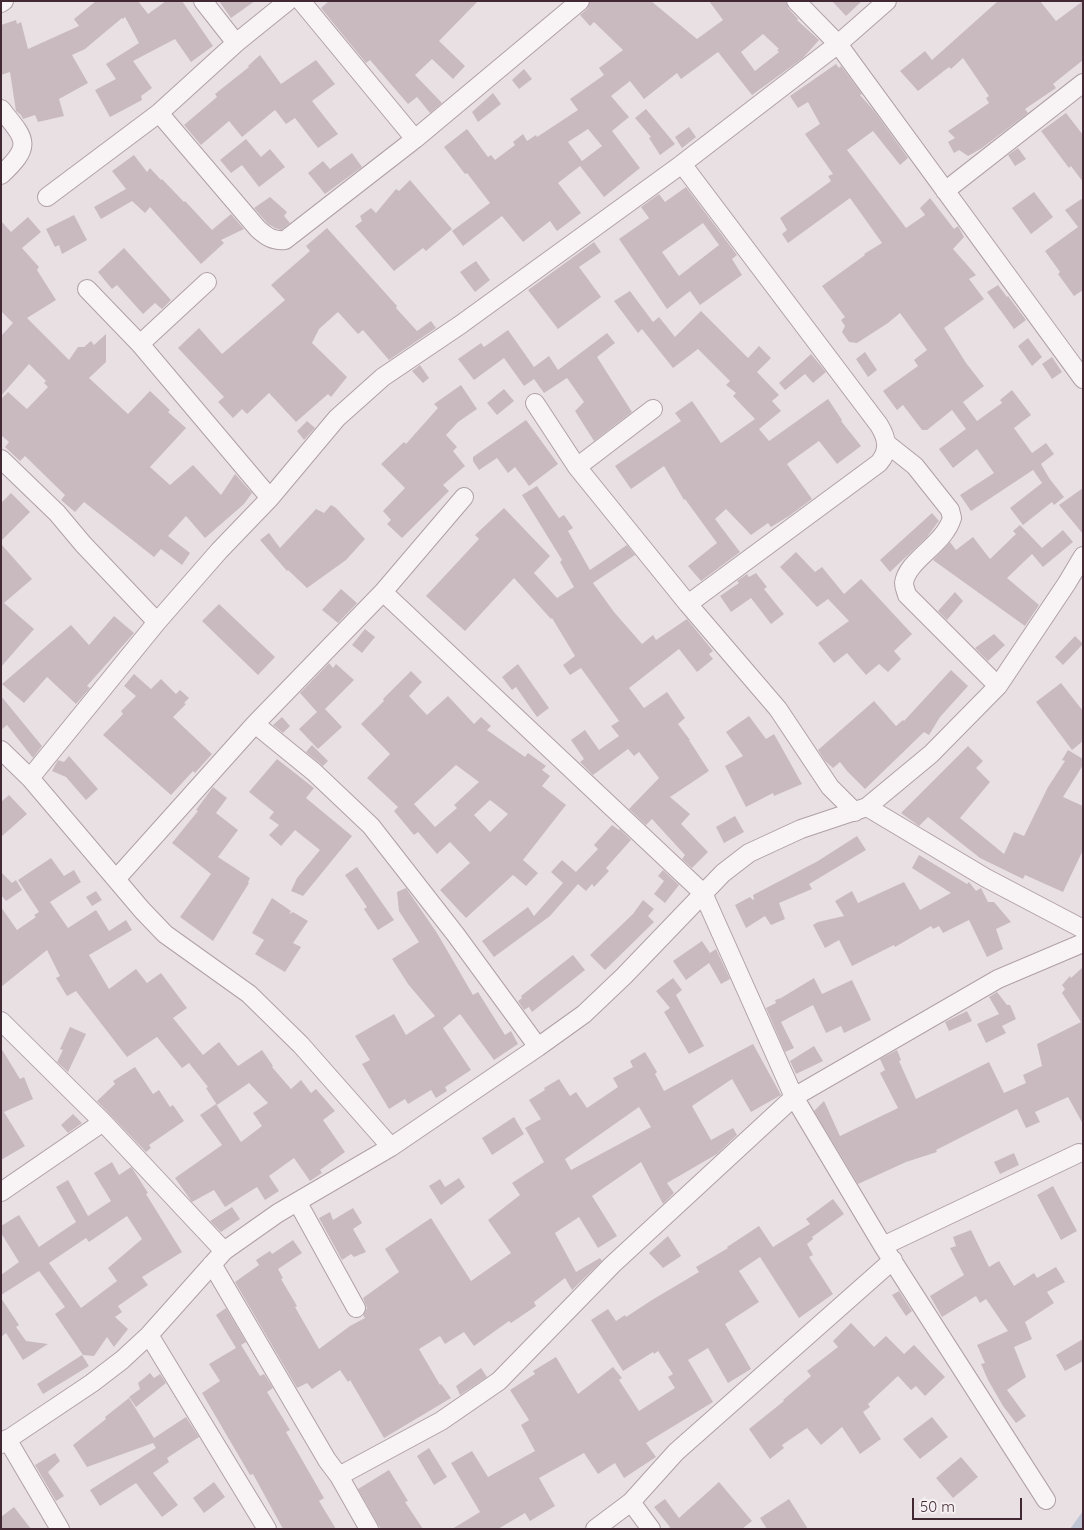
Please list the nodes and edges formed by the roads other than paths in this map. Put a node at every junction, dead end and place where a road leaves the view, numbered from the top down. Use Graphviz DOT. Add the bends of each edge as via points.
graph roads {
  1 [pos="203,1"];
  2 [pos="288,1"];
  3 [pos="301,1"];
  4 [pos="580,1"];
  5 [pos="796,1"];
  6 [pos="887,1"];
  7 [pos="236,43"];
  8 [pos="838,44"];
  9 [pos="1083,82"];
  10 [pos="1,109"];
  11 [pos="159,113"];
  12 [pos="415,140"];
  13 [pos="682,164"];
  14 [pos="1,175"];
  15 [pos="945,191"];
  16 [pos="48,197"];
  17 [pos="207,282"];
  18 [pos="87,289"];
  19 [pos="140,344"];
  20 [pos="1083,379"];
  21 [pos="535,403"];
  22 [pos="653,409"];
  23 [pos="886,443"];
  24 [pos="1,460"];
  25 [pos="577,467"];
  26 [pos="464,497"];
  27 [pos="270,498"];
  28 [pos="1083,556"];
  29 [pos="383,592"];
  30 [pos="688,604"];
  31 [pos="157,622"];
  32 [pos="998,686"];
  33 [pos="255,724"];
  34 [pos="1,750"];
  35 [pos="30,778"];
  36 [pos="861,810"];
  37 [pos="117,878"];
  38 [pos="703,893"];
  39 [pos="1083,929"];
  40 [pos="1083,943"];
  41 [pos="1,1021"];
  42 [pos="538,1047"];
  43 [pos="794,1098"];
  44 [pos="103,1122"];
  45 [pos="391,1147"];
  46 [pos="1079,1153"];
  47 [pos="1,1192"];
  48 [pos="298,1203"];
  49 [pos="224,1251"];
  50 [pos="888,1253"];
  51 [pos="212,1264"];
  52 [pos="356,1308"];
  53 [pos="149,1335"];
  54 [pos="4,1442"];
  55 [pos="339,1476"];
  56 [pos="1046,1500"];
  57 [pos="631,1502"];
  58 [pos="60,1529"];
  59 [pos="266,1529"];
  60 [pos="369,1529"];
  61 [pos="595,1529"];
  62 [pos="651,1529"];
  1 -- 7 [label="street"];
  2 -- 7 [label="street"];
  3 -- 12 [label="street"];
  4 -- 12 [label="street"];
  5 -- 8 [label="street"];
  6 -- 8 [label="street"];
  7 -- 11 [label="street"];
  8 -- 13 [label="street"];
  8 -- 15 [label="street"];
  9 -- 15 [label="street"];
  10 -- 14 [label="street" via="19,131 22,143 18,157"];
  11 -- 12 [label="street" via="252,222 268,238 276,241 285,240"];
  11 -- 16 [label="street"];
  13 -- 23 [label="street" via="879,425 886,436"];
  13 -- 27 [label="street" via="383,377 337,418"];
  15 -- 20 [label="street"];
  17 -- 19 [label="street"];
  18 -- 19 [label="street"];
  19 -- 27 [label="street"];
  21 -- 25 [label="street"];
  22 -- 25 [label="street"];
  23 -- 30 [label="street" via="884,457 879,463"];
  23 -- 32 [label="street" via="915,466 950,510 952,518 946,534 908,572 904,585 907,595"];
  24 -- 31 [label="street" via="57,513"];
  25 -- 30 [label="street"];
  26 -- 29 [label="street"];
  27 -- 31 [label="street"];
  28 -- 32 [label="street"];
  29 -- 33 [label="street"];
  29 -- 38 [label="street"];
  30 -- 36 [label="street" via="778,709 830,787"];
  31 -- 35 [label="street"];
  32 -- 36 [label="street" via="931,754"];
  33 -- 37 [label="street"];
  33 -- 42 [label="street" via="314,772 371,826"];
  34 -- 35 [label="street"];
  35 -- 37 [label="street"];
  36 -- 38 [label="street" via="801,829 749,853"];
  36 -- 39 [label="street"];
  37 -- 45 [label="street" via="165,934 249,994 300,1045"];
  38 -- 42 [label="street" via="584,1014"];
  38 -- 43 [label="street"];
  40 -- 43 [label="street" via="998,979"];
  41 -- 44 [label="street"];
  42 -- 45 [label="street"];
  43 -- 50 [label="street"];
  43 -- 55 [label="street" via="612,1265 499,1381 441,1421"];
  44 -- 47 [label="street"];
  44 -- 49 [label="street"];
  45 -- 48 [label="street"];
  46 -- 50 [label="street"];
  48 -- 49 [label="street"];
  48 -- 52 [label="street"];
  49 -- 51 [label="street"];
  50 -- 56 [label="street"];
  50 -- 57 [label="street" via="676,1452"];
  51 -- 53 [label="street"];
  51 -- 55 [label="street" via="326,1460"];
  53 -- 54 [label="street" via="92,1383"];
  53 -- 59 [label="street"];
  54 -- 58 [label="street"];
  55 -- 60 [label="street"];
  57 -- 61 [label="street"];
  57 -- 62 [label="street"];
}
